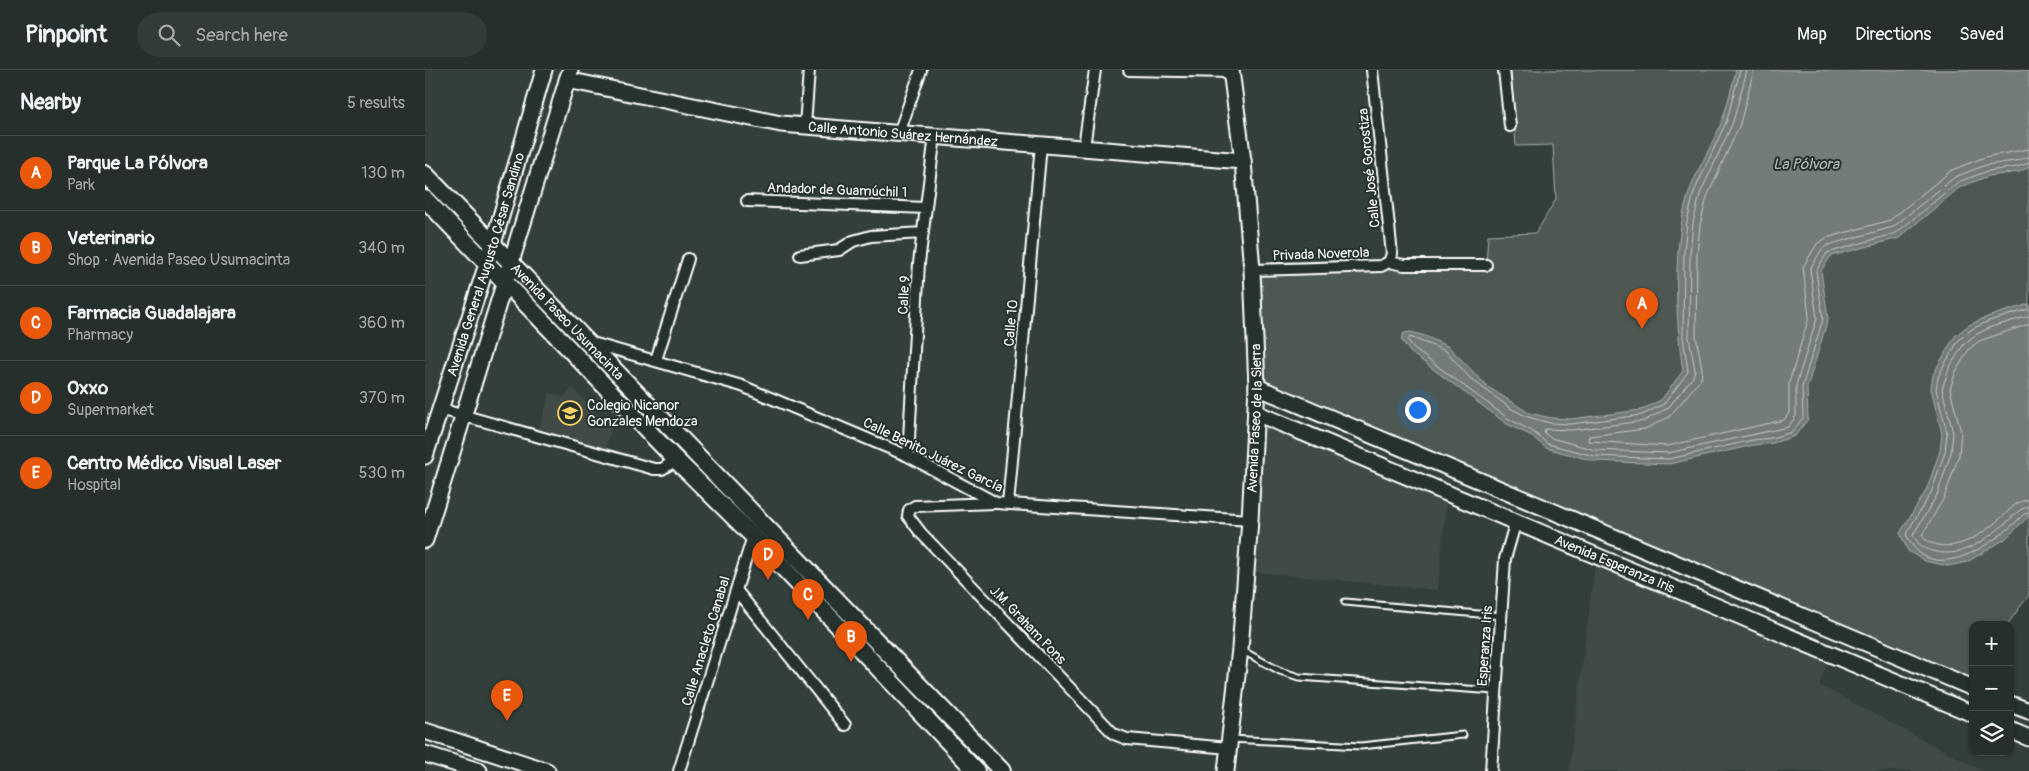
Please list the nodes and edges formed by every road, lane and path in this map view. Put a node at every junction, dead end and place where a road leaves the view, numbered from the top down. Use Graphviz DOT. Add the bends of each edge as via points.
graph roads {
  1 [pos="544,70"];
  2 [pos="809,70"];
  3 [pos="921,70"];
  4 [pos="1095,70"];
  5 [pos="1129,70"];
  6 [pos="1373,70"];
  7 [pos="1503,70"];
  8 [pos="1231,71"];
  9 [pos="569,75"];
  10 [pos="805,126"];
  11 [pos="1509,126"];
  12 [pos="899,133"];
  13 [pos="935,136"];
  14 [pos="1041,145"];
  15 [pos="1084,147"];
  16 [pos="1243,160"];
  17 [pos="425,174"];
  18 [pos="425,199"];
  19 [pos="747,200"];
  20 [pos="926,208"];
  21 [pos="923,233"];
  22 [pos="493,243"];
  23 [pos="800,255"];
  24 [pos="688,259"];
  25 [pos="510,262"];
  26 [pos="1389,262"];
  27 [pos="487,264"];
  28 [pos="1486,265"];
  29 [pos="1252,270"];
  30 [pos="504,281"];
  31 [pos="589,342"];
  32 [pos="656,360"];
  33 [pos="1257,387"];
  34 [pos="440,410"];
  35 [pos="1256,413"];
  36 [pos="463,416"];
  37 [pos="425,456"];
  38 [pos="908,456"];
  39 [pos="676,460"];
  40 [pos="995,503"];
  41 [pos="1008,504"];
  42 [pos="759,518"];
  43 [pos="1250,520"];
  44 [pos="1515,524"];
  45 [pos="753,536"];
  46 [pos="425,540"];
  47 [pos="1715,580"];
  48 [pos="736,590"];
  49 [pos="1345,602"];
  50 [pos="1706,602"];
  51 [pos="1501,616"];
  52 [pos="1240,649"];
  53 [pos="1969,686"];
  54 [pos="1495,691"];
  55 [pos="2014,705"];
  56 [pos="2029,711"];
  57 [pos="1969,712"];
  58 [pos="845,725"];
  59 [pos="425,731"];
  60 [pos="2014,732"];
  61 [pos="1463,736"];
  62 [pos="2029,738"];
  63 [pos="1229,744"];
  64 [pos="425,754"];
  65 [pos="1226,770"];
  66 [pos="479,771"];
  67 [pos="547,771"];
  68 [pos="679,771"];
  69 [pos="976,771"];
  70 [pos="1002,771"];
  71 [pos="1491,771"];
  1 -- 22 [label="street, Avenida General Augusto César Sandino"];
  2 -- 10 [label="street"];
  3 -- 12 [label="street"];
  4 -- 15 [label="street"];
  5 -- 8 [label="street"];
  6 -- 26 [label="street, Calle José Gorostiza" via="1392,254"];
  7 -- 11 [label="street"];
  8 -- 16 [label="street, Avenida Paseo de la Sierra"];
  9 -- 10 [label="street, Calle Antonio Suárez Hernández" via="766,121"];
  9 -- 25 [label="street, Avenida General Augusto César Sandino"];
  10 -- 12 [label="street, Calle Antonio Suárez Hernández"];
  12 -- 13 [label="street, Calle Antonio Suárez Hernández"];
  13 -- 14 [label="street, Calle Antonio Suárez Hernández"];
  13 -- 20 [label="street, Calle 9"];
  14 -- 15 [label="street, Calle Antonio Suárez Hernández"];
  14 -- 41 [label="street, Calle 10"];
  15 -- 16 [label="street, Calle Antonio Suárez Hernández"];
  16 -- 29 [label="street, Avenida Paseo de la Sierra"];
  17 -- 22 [label="main road, Avenida Paseo Usumacinta"];
  18 -- 27 [label="main road, Avenida Paseo Usumacinta"];
  19 -- 20 [label="street, Andador de Guamúchil 1"];
  20 -- 21 [label="street, Calle 9"];
  21 -- 23 [label="street" via="871,236 853,240 839,250"];
  21 -- 38 [label="street, Calle 9"];
  22 -- 25 [label="main road, Avenida Paseo Usumacinta"];
  22 -- 27 [label="street, Avenida General Augusto César Sandino"];
  24 -- 32 [label="street"];
  25 -- 30 [label="street, Avenida General Augusto César Sandino"];
  25 -- 31 [label="main road, Avenida Paseo Usumacinta"];
  26 -- 28 [label="street, Privada Noverola" via="1404,265"];
  26 -- 29 [label="street, Privada Noverola" via="1381,266"];
  27 -- 30 [label="main road, Avenida Paseo Usumacinta"];
  27 -- 34 [label="street, Avenida General Augusto César Sandino"];
  29 -- 33 [label="street, Avenida Paseo de la Sierra"];
  30 -- 36 [label="street, Avenida General Augusto César Sandino"];
  30 -- 39 [label="main road, Avenida Paseo Usumacinta"];
  31 -- 32 [label="street, Calle Benito Juárez García"];
  31 -- 42 [label="main road, Avenida Paseo Usumacinta"];
  32 -- 38 [label="street, Calle Benito Juárez García" via="742,386"];
  33 -- 35 [label="street, Avenida Paseo de la Sierra"];
  33 -- 47 [label="street, Avenida Esperanza Iris"];
  34 -- 36 [label="street"];
  34 -- 37 [label="street, Avenida General Augusto César Sandino"];
  35 -- 43 [label="street, Avenida Paseo de la Sierra"];
  35 -- 44 [label="street, Avenida Esperanza Iris"];
  36 -- 39 [label="street" via="654,469 662,469"];
  36 -- 46 [label="street, Avenida General Augusto César Sandino"];
  38 -- 40 [label="street, Calle Benito Juárez García"];
  39 -- 45 [label="main road, Avenida Paseo Usumacinta"];
  40 -- 41 [label="street, Calle Benito Juárez García"];
  40 -- 63 [label="street, J.M. Graham Pons" via="919,506 909,510 908,516 1114,734 1127,739"];
  41 -- 43 [label="street, Calle Benito Juárez García"];
  42 -- 45 [label="street, Calle Anacleto Canabal"];
  42 -- 70 [label="main road, Avenida Paseo Usumacinta"];
  43 -- 52 [label="street, Avenida Paseo de la Sierra"];
  44 -- 50 [label="street, Avenida Esperanza Iris"];
  44 -- 51 [label="street, Esperanza Iris" via="1507,548"];
  45 -- 48 [label="street, Calle Anacleto Canabal"];
  45 -- 69 [label="main road, Avenida Paseo Usumacinta"];
  47 -- 50 [label="street"];
  47 -- 53 [label="street, Avenida Esperanza Iris"];
  48 -- 58 [label="street"];
  48 -- 68 [label="street, Calle Anacleto Canabal"];
  49 -- 51 [label="lane"];
  50 -- 57 [label="street, Avenida Esperanza Iris"];
  51 -- 54 [label="street, Esperanza Iris"];
  52 -- 54 [label="lane" via="1271,667 1299,677"];
  52 -- 63 [label="street, Avenida Paseo de la Sierra"];
  54 -- 71 [label="street, Esperanza Iris"];
  55 -- 56 [label="street"];
  59 -- 67 [label="street"];
  60 -- 62 [label="street"];
  61 -- 63 [label="lane" via="1361,746"];
  63 -- 65 [label="street, Avenida Paseo de la Sierra"];
  64 -- 66 [label="street"];
}
